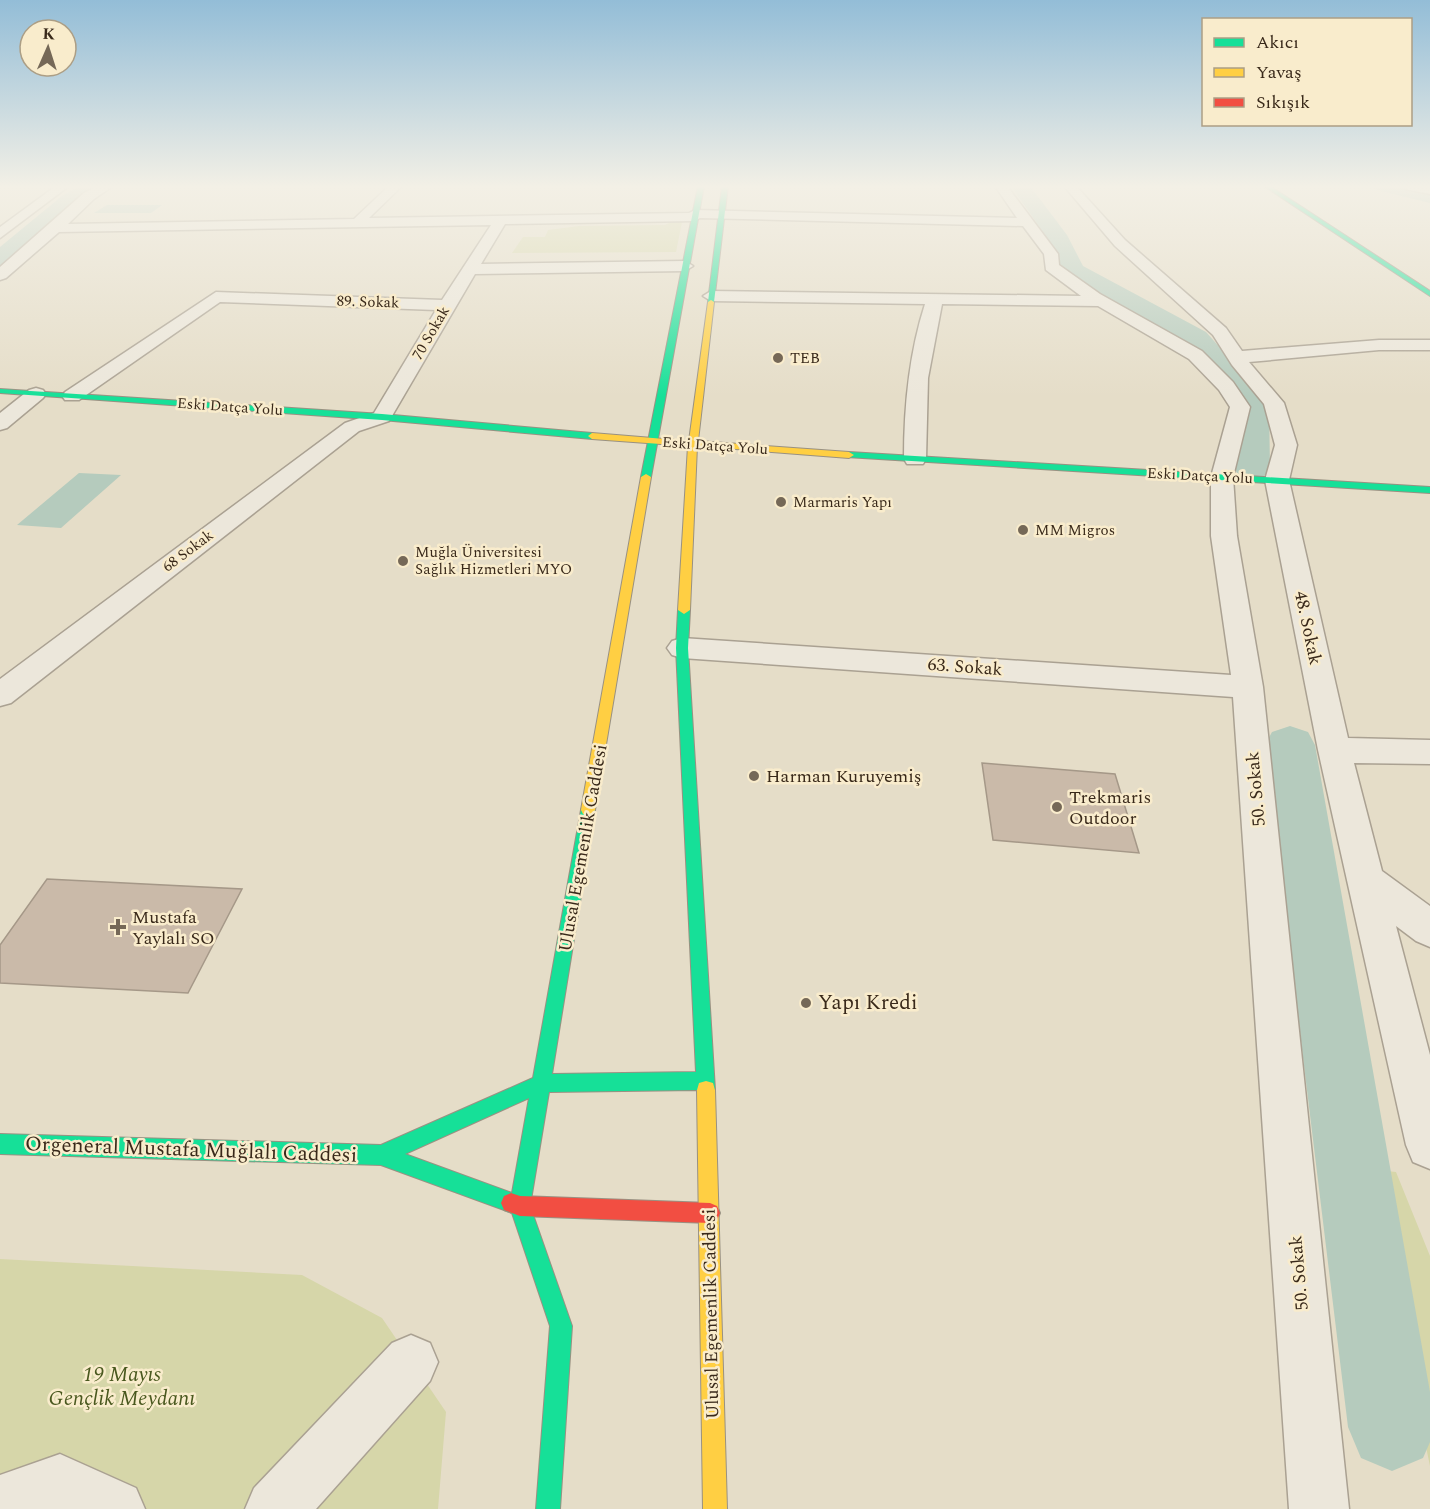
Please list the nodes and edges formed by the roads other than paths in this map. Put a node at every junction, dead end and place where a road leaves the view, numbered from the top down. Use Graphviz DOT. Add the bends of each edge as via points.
graph roads {
  1 [pos="22,256"];
  2 [pos="478,256"];
  3 [pos="687,256"];
  4 [pos="716,256"];
  5 [pos="1051,256"];
  6 [pos="1135,256"];
  7 [pos="1373,256"];
  8 [pos="685,266"];
  9 [pos="470,269"];
  10 [pos="0,275"];
  11 [pos="1430,294"];
  12 [pos="711,296"];
  13 [pos="935,299"];
  14 [pos="1101,301"];
  15 [pos="447,305"];
  16 [pos="1430,345"];
  17 [pos="1237,357"];
  18 [pos="0,391"];
  19 [pos="36,394"];
  20 [pos="72,396"];
  21 [pos="382,417"];
  22 [pos="0,424"];
  23 [pos="652,442"];
  24 [pos="693,445"];
  25 [pos="915,459"];
  26 [pos="1222,477"];
  27 [pos="1277,480"];
  28 [pos="1430,490"];
  29 [pos="682,648"];
  30 [pos="6,685"];
  31 [pos="1248,687"];
  32 [pos="1334,750"];
  33 [pos="1430,752"];
  34 [pos="1364,879"];
  35 [pos="1430,929"];
  36 [pos="706,1081"];
  37 [pos="542,1083"];
  38 [pos="0,1144"];
  39 [pos="1430,1145"];
  40 [pos="381,1155"];
  41 [pos="520,1206"];
  42 [pos="710,1213"];
  43 [pos="411,1362"];
  44 [pos="0,1505"];
  45 [pos="115,1509"];
  46 [pos="275,1509"];
  47 [pos="548,1509"];
  48 [pos="715,1509"];
  49 [pos="1319,1509"];
  1 -- 10 [label="street"];
  2 -- 9 [label="street, 70 Sokak"];
  3 -- 8 [label="main road, Ulusal Egemenlik Caddesi"];
  4 -- 12 [label="main road, Ulusal Egemenlik Caddesi"];
  5 -- 14 [label="street, 50. Sokak" via="1051,267"];
  6 -- 17 [label="street, 48. Sokak" via="1220,333"];
  7 -- 11 [label="main road"];
  8 -- 9 [label="street"];
  8 -- 23 [label="main road, Ulusal Egemenlik Caddesi"];
  9 -- 15 [label="street, 70 Sokak"];
  12 -- 13 [label="street"];
  12 -- 24 [label="main road, Ulusal Egemenlik Caddesi"];
  13 -- 14 [label="street"];
  13 -- 25 [label="street" via="924,332 914,402"];
  14 -- 26 [label="street, 50. Sokak" via="1174,339 1225,381 1239,407"];
  15 -- 20 [label="street, 89. Sokak" via="216,297"];
  15 -- 21 [label="street, 70 Sokak"];
  16 -- 17 [label="street" via="1379,345"];
  17 -- 27 [label="street, 48. Sokak" via="1274,403 1286,446"];
  18 -- 19 [label="main road, Eski Datça Yolu"];
  19 -- 20 [label="main road, Eski Datça Yolu"];
  19 -- 22 [label="street"];
  20 -- 21 [label="main road, Eski Datça Yolu"];
  21 -- 23 [label="main road, Eski Datça Yolu"];
  21 -- 30 [label="street, 68 Sokak" via="352,428"];
  23 -- 24 [label="main road, Eski Datça Yolu"];
  23 -- 37 [label="main road, Ulusal Egemenlik Caddesi"];
  24 -- 25 [label="main road, Eski Datça Yolu"];
  24 -- 29 [label="main road, Ulusal Egemenlik Caddesi"];
  25 -- 26 [label="main road, Eski Datça Yolu"];
  26 -- 27 [label="main road, Eski Datça Yolu"];
  26 -- 31 [label="street, 50. Sokak" via="1224,536"];
  27 -- 28 [label="main road, Eski Datça Yolu"];
  27 -- 32 [label="street, 48. Sokak"];
  29 -- 31 [label="street, 63. Sokak"];
  29 -- 36 [label="main road, Ulusal Egemenlik Caddesi"];
  31 -- 49 [label="street, 50. Sokak"];
  32 -- 33 [label="street"];
  32 -- 34 [label="street, 48. Sokak"];
  34 -- 35 [label="street"];
  34 -- 39 [label="street, 48. Sokak"];
  36 -- 37 [label="main road"];
  36 -- 42 [label="main road, Ulusal Egemenlik Caddesi"];
  37 -- 40 [label="main road"];
  37 -- 41 [label="main road, Ulusal Egemenlik Caddesi"];
  38 -- 40 [label="main road, Orgeneral Mustafa Muğlalı Caddesi"];
  40 -- 41 [label="main road"];
  41 -- 42 [label="main road"];
  41 -- 47 [label="main road, Ulusal Egemenlik Caddesi" via="561,1326"];
  42 -- 48 [label="main road, Ulusal Egemenlik Caddesi"];
  43 -- 46 [label="street"];
  44 -- 45 [label="street" via="60,1484"];
}
